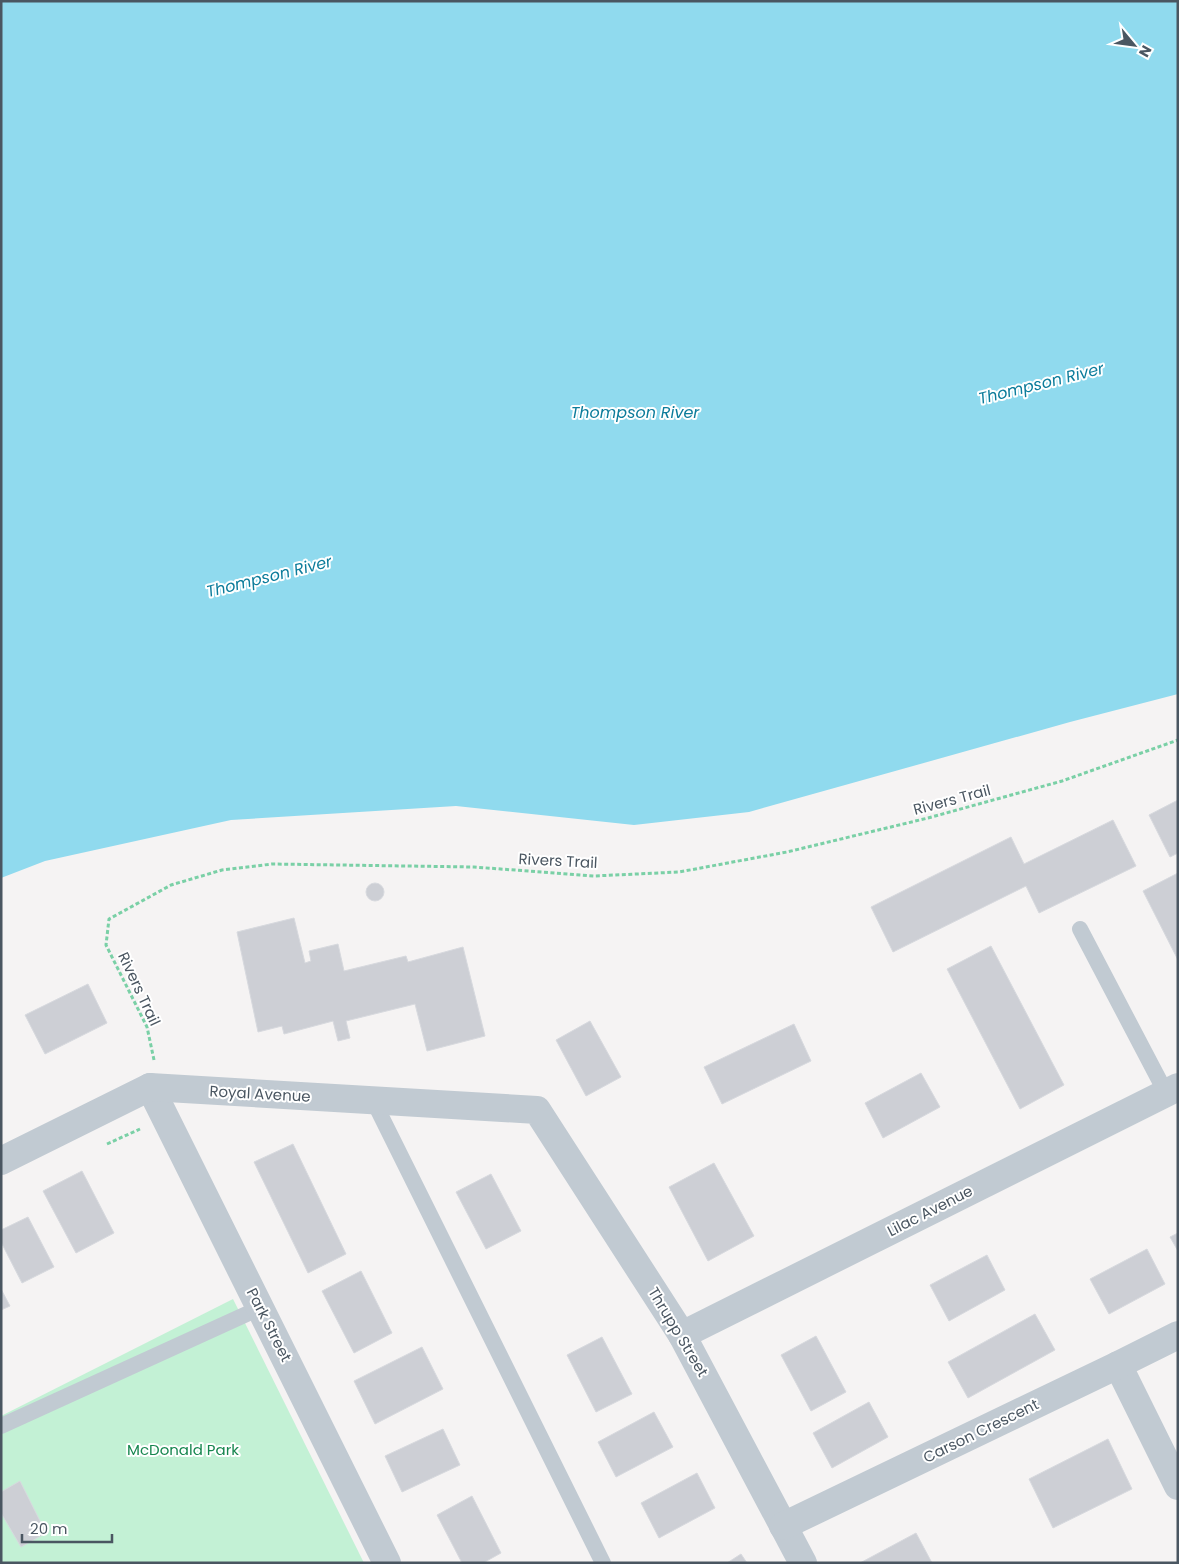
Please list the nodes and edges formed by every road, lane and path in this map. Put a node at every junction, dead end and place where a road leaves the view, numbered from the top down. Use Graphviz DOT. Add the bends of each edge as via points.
graph roads {
  1 [pos="1178,740"];
  2 [pos="1080,929"];
  3 [pos="150,1087"];
  4 [pos="1172,1090"];
  5 [pos="373,1100"];
  6 [pos="537,1110"];
  7 [pos="1,1162"];
  8 [pos="260,1308"];
  9 [pos="682,1335"];
  10 [pos="1178,1335"];
  11 [pos="1118,1365"];
  12 [pos="1,1426"];
  13 [pos="1178,1486"];
  14 [pos="783,1526"];
  15 [pos="387,1563"];
  16 [pos="603,1563"];
  17 [pos="803,1563"];
  1 -- 3 [label="path, Rivers Trail" via="1062,781 928,818 787,852 679,872 594,876 474,867 272,864 222,870 171,885 109,919 106,945 147,1027 154,1057"];
  2 -- 4 [label="lane"];
  3 -- 5 [label="street, Royal Avenue"];
  3 -- 7 [label="street"];
  3 -- 8 [label="street, Park Street"];
  4 -- 9 [label="street, Lilac Avenue"];
  5 -- 6 [label="street, Royal Avenue"];
  5 -- 16 [label="lane"];
  6 -- 9 [label="street, Thrupp Street"];
  8 -- 12 [label="lane"];
  8 -- 15 [label="street, Park Street"];
  9 -- 14 [label="street, Thrupp Street"];
  10 -- 11 [label="street, Carson Crescent"];
  11 -- 13 [label="street"];
  11 -- 14 [label="street, Carson Crescent"];
  14 -- 17 [label="street, Thrupp Street"];
}
